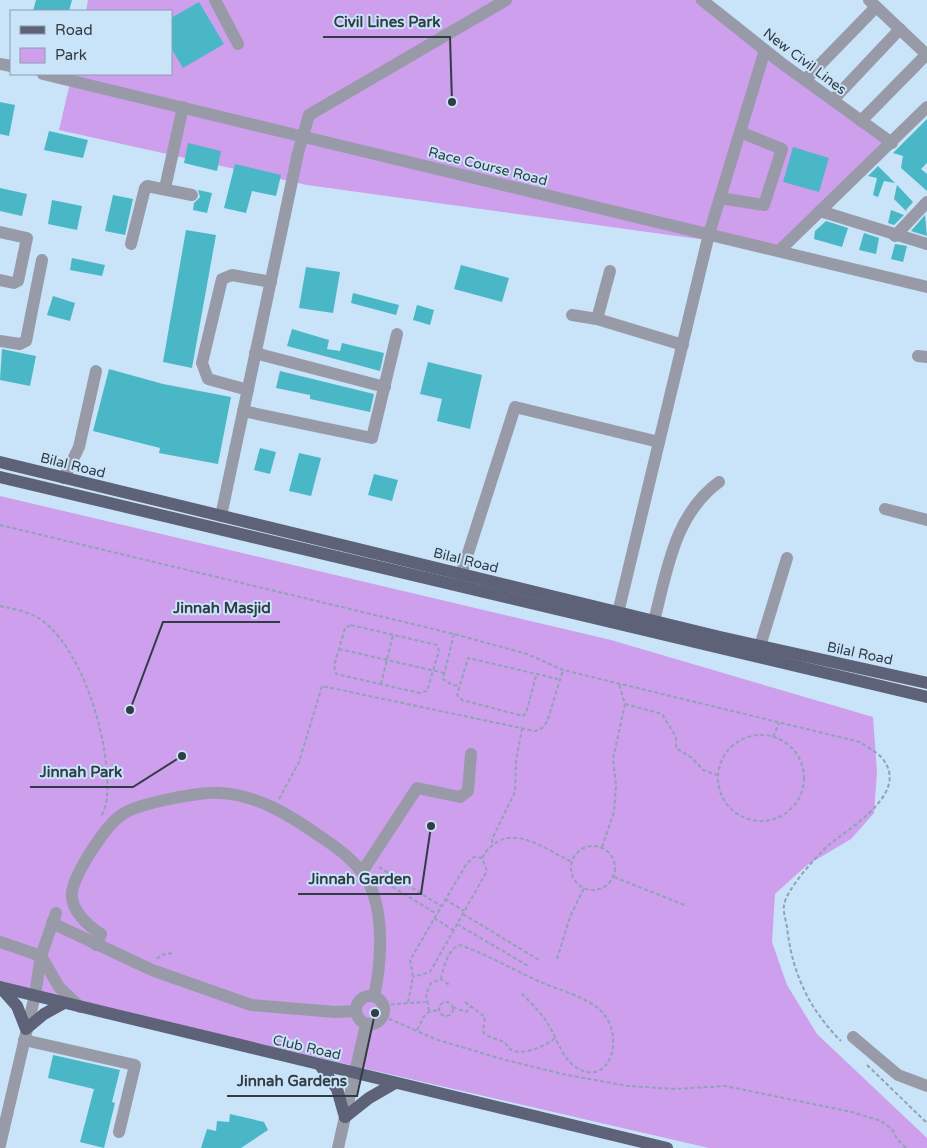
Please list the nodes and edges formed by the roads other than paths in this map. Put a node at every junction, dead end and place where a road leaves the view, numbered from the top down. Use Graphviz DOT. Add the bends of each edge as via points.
graph roads {
  1 [pos="215,0"];
  2 [pos="506,0"];
  3 [pos="702,0"];
  4 [pos="873,4"];
  5 [pos="900,29"];
  6 [pos="238,44"];
  7 [pos="765,50"];
  8 [pos="927,55"];
  9 [pos="47,75"];
  10 [pos="805,80"];
  11 [pos="833,100"];
  12 [pos="927,107"];
  13 [pos="183,108"];
  14 [pos="861,121"];
  15 [pos="740,132"];
  16 [pos="303,136"];
  17 [pos="892,143"];
  18 [pos="165,188"];
  19 [pos="192,195"];
  20 [pos="720,198"];
  21 [pos="927,202"];
  22 [pos="820,211"];
  23 [pos="0,232"];
  24 [pos="709,234"];
  25 [pos="896,236"];
  26 [pos="131,244"];
  27 [pos="927,244"];
  28 [pos="779,251"];
  29 [pos="42,260"];
  30 [pos="610,271"];
  31 [pos="0,280"];
  32 [pos="270,282"];
  33 [pos="927,287"];
  34 [pos="572,315"];
  35 [pos="597,319"];
  36 [pos="397,334"];
  37 [pos="0,340"];
  38 [pos="683,345"];
  39 [pos="256,353"];
  40 [pos="96,371"];
  41 [pos="385,387"];
  42 [pos="248,390"];
  43 [pos="243,412"];
  44 [pos="659,442"];
  45 [pos="0,462"];
  46 [pos="0,477"];
  47 [pos="64,478"];
  48 [pos="719,482"];
  49 [pos="885,509"];
  50 [pos="220,516"];
  51 [pos="927,520"];
  52 [pos="787,558"];
  53 [pos="461,575"];
  54 [pos="618,613"];
  55 [pos="654,621"];
  56 [pos="760,646"];
  57 [pos="926,680"];
  58 [pos="927,697"];
  59 [pos="471,754"];
  60 [pos="362,872"];
  61 [pos="0,942"];
  62 [pos="96,945"];
  63 [pos="41,956"];
  64 [pos="0,987"];
  65 [pos="35,995"];
  66 [pos="64,1003"];
  67 [pos="380,1006"];
  68 [pos="80,1007"];
  69 [pos="356,1011"];
  70 [pos="366,1024"];
  71 [pos="25,1035"];
  72 [pos="850,1041"];
  73 [pos="320,1065"];
  74 [pos="355,1073"];
  75 [pos="395,1083"];
  76 [pos="927,1086"];
  77 [pos="345,1117"];
  78 [pos="119,1132"];
  79 [pos="0,1144"];
  80 [pos="642,1144"];
  81 [pos="338,1148"];
  82 [pos="666,1148"];
  1 -- 6 [label="street"];
  2 -- 16 [label="street" via="309,115"];
  3 -- 7 [label="street, New Civil Lines"];
  4 -- 5 [label="street"];
  4 -- 10 [label="street"];
  5 -- 8 [label="street"];
  5 -- 11 [label="street"];
  7 -- 10 [label="street, New Civil Lines"];
  7 -- 15 [label="street"];
  8 -- 14 [label="street"];
  9 -- 13 [label="street, Race Course Road"];
  10 -- 11 [label="street, New Civil Lines"];
  11 -- 14 [label="street, New Civil Lines"];
  12 -- 17 [label="street"];
  13 -- 16 [label="street, Race Course Road"];
  13 -- 18 [label="street"];
  14 -- 17 [label="street, New Civil Lines"];
  15 -- 20 [label="street"];
  15 -- 20 [label="street" via="782,149 764,206"];
  16 -- 24 [label="street, Race Course Road"];
  16 -- 32 [label="street"];
  17 -- 22 [label="street"];
  18 -- 19 [label="street"];
  18 -- 26 [label="street" via="145,188"];
  20 -- 24 [label="street"];
  21 -- 25 [label="street"];
  22 -- 25 [label="street"];
  22 -- 28 [label="street"];
  23 -- 31 [label="street" via="28,238 18,281"];
  24 -- 28 [label="street, Race Course Road"];
  24 -- 38 [label="street"];
  25 -- 27 [label="street"];
  28 -- 33 [label="street, Race Course Road"];
  29 -- 37 [label="street" via="26,341 20,344"];
  30 -- 35 [label="street"];
  32 -- 39 [label="street"];
  32 -- 42 [label="street" via="232,275 222,279 202,363 208,379"];
  34 -- 35 [label="street"];
  35 -- 38 [label="street"];
  36 -- 41 [label="street"];
  38 -- 44 [label="street"];
  39 -- 41 [label="street"];
  39 -- 42 [label="street"];
  40 -- 47 [label="street" via="79,447"];
  41 -- 43 [label="street" via="372,438"];
  42 -- 43 [label="street"];
  43 -- 50 [label="street"];
  44 -- 53 [label="street" via="515,408"];
  44 -- 54 [label="street"];
  45 -- 47 [label="main road, Bilal Road"];
  46 -- 58 [label="main road, Bilal Road"];
  47 -- 50 [label="main road, Bilal Road"];
  48 -- 55 [label="street" via="695,503 678,534"];
  49 -- 51 [label="street"];
  50 -- 53 [label="main road, Bilal Road"];
  52 -- 56 [label="street"];
  53 -- 54 [label="main road, Bilal Road"];
  54 -- 55 [label="main road, Bilal Road"];
  55 -- 56 [label="main road, Bilal Road"];
  56 -- 57 [label="main road, Bilal Road"];
  59 -- 60 [label="street" via="465,795 417,788"];
  60 -- 62 [label="street" via="330,843 283,810 239,795 194,794 123,814 102,836 72,893 78,913 101,934"];
  60 -- 67 [label="street" via="378,913"];
  61 -- 63 [label="street"];
  62 -- 63 [label="street" via="54,918"];
  62 -- 69 [label="street" via="152,970 251,1005"];
  63 -- 65 [label="street"];
  63 -- 68 [label="street" via="59,987"];
  64 -- 65 [label="main road, Club Road"];
  64 -- 71 [label="main road" via="17,1006"];
  65 -- 66 [label="main road, Club Road"];
  65 -- 71 [label="street"];
  66 -- 68 [label="main road, Club Road"];
  66 -- 71 [label="main road" via="44,1014"];
  67 -- 69 [label="street" via="361,999"];
  67 -- 70 [label="street" via="374,1024"];
  68 -- 73 [label="main road, Club Road"];
  69 -- 70 [label="street"];
  70 -- 74 [label="street"];
  71 -- 78 [label="street" via="135,1065"];
  71 -- 79 [label="street"];
  72 -- 76 [label="street" via="898,1075"];
  73 -- 74 [label="main road, Club Road"];
  73 -- 77 [label="main road" via="337,1089"];
  74 -- 75 [label="main road, Club Road"];
  74 -- 77 [label="street"];
  75 -- 77 [label="main road"];
  75 -- 80 [label="main road, Club Road"];
  77 -- 81 [label="street"];
  80 -- 82 [label="main road, Club Road"];
}
